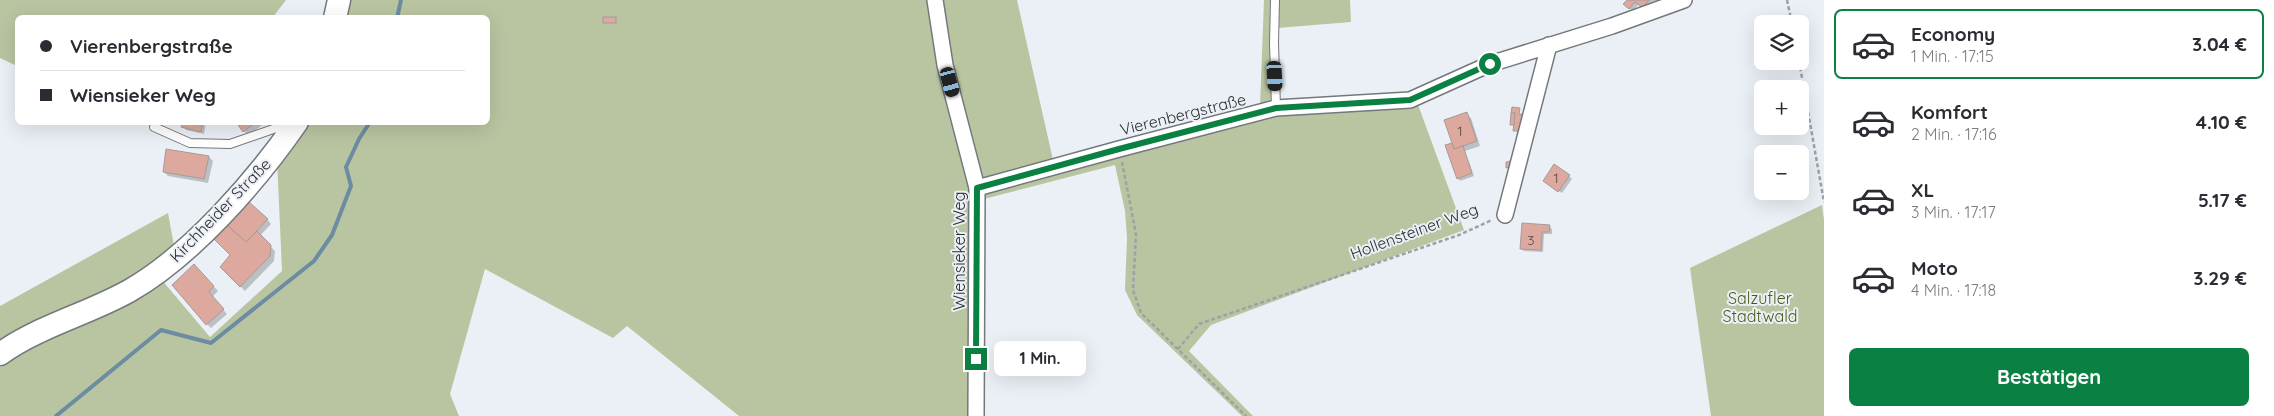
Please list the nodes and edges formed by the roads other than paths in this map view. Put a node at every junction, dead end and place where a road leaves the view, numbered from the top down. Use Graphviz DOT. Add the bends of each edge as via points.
graph roads {
  1 [pos="339,0"];
  2 [pos="935,0"];
  3 [pos="1274,0"];
  4 [pos="1684,0"];
  5 [pos="336,15"];
  6 [pos="1549,45"];
  7 [pos="1276,108"];
  8 [pos="286,126"];
  9 [pos="154,127"];
  10 [pos="977,188"];
  11 [pos="1505,215"];
  12 [pos="0,354"];
  13 [pos="976,416"];
  1 -- 5 [label="main road"];
  2 -- 10 [label="street, Wiensieker Weg" via="945,65"];
  3 -- 7 [label="lane"];
  4 -- 6 [label="street, Vierenbergstraße"];
  6 -- 7 [label="street, Vierenbergstraße" via="1490,64 1410,100"];
  6 -- 11 [label="street"];
  7 -- 10 [label="street, Vierenbergstraße"];
  8 -- 9 [label="lane" via="230,144 190,143"];
  8 -- 12 [label="main road, Kirchheider Straße" via="273,156 219,216 157,274 128,292"];
  10 -- 13 [label="street, Wiensieker Weg"];
}
